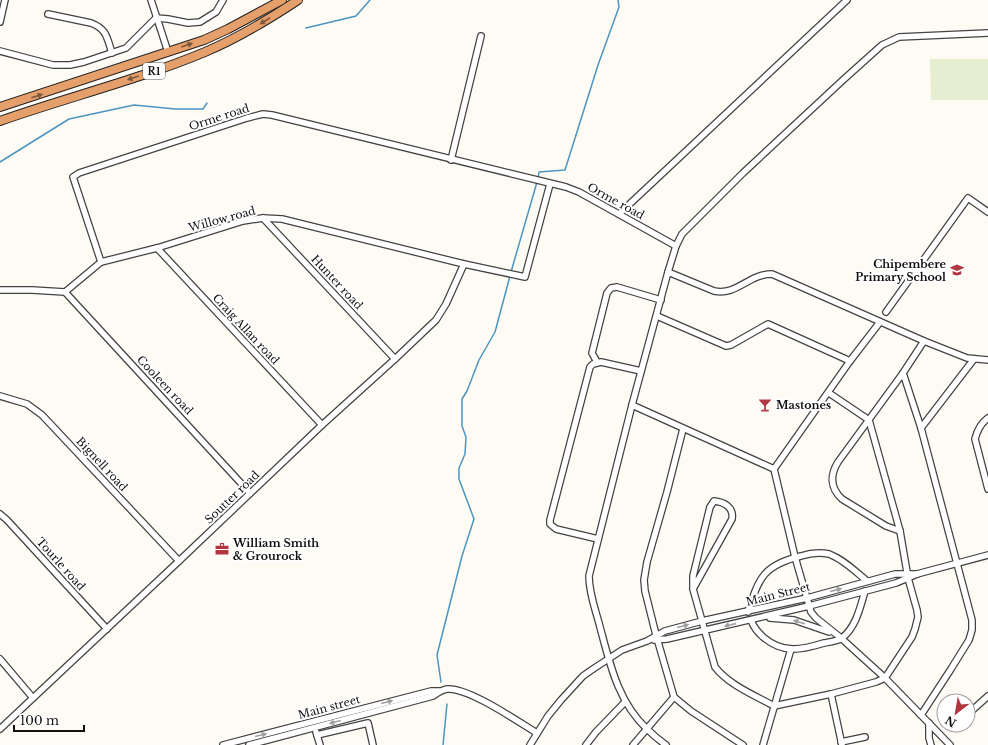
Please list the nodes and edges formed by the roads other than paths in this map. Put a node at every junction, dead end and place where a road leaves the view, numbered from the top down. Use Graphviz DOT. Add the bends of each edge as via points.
graph roads {
  1 [pos="5,0"];
  2 [pos="151,0"];
  3 [pos="223,0"];
  4 [pos="282,0"];
  5 [pos="298,0"];
  6 [pos="847,0"];
  7 [pos="48,14"];
  8 [pos="156,18"];
  9 [pos="0,22"];
  10 [pos="988,33"];
  11 [pos="481,36"];
  12 [pos="0,51"];
  13 [pos="168,52"];
  14 [pos="112,53"];
  15 [pos="2,105"];
  16 [pos="0,121"];
  17 [pos="451,160"];
  18 [pos="550,184"];
  19 [pos="988,212"];
  20 [pos="620,214"];
  21 [pos="263,218"];
  22 [pos="676,246"];
  23 [pos="157,248"];
  24 [pos="101,262"];
  25 [pos="464,264"];
  26 [pos="668,272"];
  27 [pos="0,290"];
  28 [pos="64,292"];
  29 [pos="661,300"];
  30 [pos="886,312"];
  31 [pos="657,316"];
  32 [pos="880,322"];
  33 [pos="924,341"];
  34 [pos="395,359"];
  35 [pos="974,359"];
  36 [pos="988,360"];
  37 [pos="850,361"];
  38 [pos="597,362"];
  39 [pos="641,371"];
  40 [pos="903,373"];
  41 [pos="829,392"];
  42 [pos="0,396"];
  43 [pos="632,405"];
  44 [pos="988,418"];
  45 [pos="869,420"];
  46 [pos="322,424"];
  47 [pos="921,428"];
  48 [pos="683,429"];
  49 [pos="774,469"];
  50 [pos="988,489"];
  51 [pos="250,492"];
  52 [pos="0,514"];
  53 [pos="900,532"];
  54 [pos="598,539"];
  55 [pos="988,555"];
  56 [pos="795,557"];
  57 [pos="179,561"];
  58 [pos="956,563"];
  59 [pos="908,576"];
  60 [pos="867,581"];
  61 [pos="693,589"];
  62 [pos="864,591"];
  63 [pos="807,598"];
  64 [pos="809,606"];
  65 [pos="748,612"];
  66 [pos="764,618"];
  67 [pos="751,620"];
  68 [pos="702,621"];
  69 [pos="107,629"];
  70 [pos="705,630"];
  71 [pos="833,633"];
  72 [pos="656,638"];
  73 [pos="841,638"];
  74 [pos="791,650"];
  75 [pos="608,658"];
  76 [pos="0,659"];
  77 [pos="885,678"];
  78 [pos="831,694"];
  79 [pos="988,696"];
  80 [pos="674,697"];
  81 [pos="33,698"];
  82 [pos="625,702"];
  83 [pos="774,706"];
  84 [pos="976,707"];
  85 [pos="920,715"];
  86 [pos="929,723"];
  87 [pos="315,725"];
  88 [pos="646,728"];
  89 [pos="0,729"];
  90 [pos="536,733"];
  91 [pos="317,735"];
  92 [pos="865,737"];
  93 [pos="842,744"];
  94 [pos="224,745"];
  95 [pos="249,745"];
  96 [pos="320,745"];
  97 [pos="373,745"];
  98 [pos="530,745"];
  99 [pos="586,745"];
  100 [pos="633,745"];
  101 [pos="666,745"];
  102 [pos="743,745"];
  103 [pos="763,745"];
  104 [pos="931,745"];
  105 [pos="950,745"];
  1 -- 9 [label="street"];
  2 -- 8 [label="street"];
  3 -- 8 [label="street" via="216,12 200,22 188,24"];
  13 -- 4 [label="highway, R1, one-way" via="204,40"];
  5 -- 16 [label="highway, R1, one-way" via="252,29 206,52 123,82"];
  6 -- 20 [label="street"];
  7 -- 14 [label="street" via="98,26 106,33"];
  8 -- 13 [label="street"];
  8 -- 14 [label="street" via="126,48"];
  10 -- 22 [label="street" via="899,37 882,45 721,195 682,234"];
  11 -- 17 [label="street"];
  12 -- 14 [label="street" via="53,65 84,62"];
  15 -- 13 [label="highway, R1, one-way"];
  17 -- 18 [label="street, Orme road"];
  17 -- 24 [label="street, Orme road" via="272,115 256,115 73,177"];
  18 -- 20 [label="street, Orme road" via="579,192"];
  18 -- 25 [label="street, Willow road" via="525,277"];
  19 -- 30 [label="street" via="968,198"];
  20 -- 22 [label="street, Orme road"];
  21 -- 23 [label="street, Willow road" via="243,221"];
  21 -- 25 [label="street, Willow road" via="282,219"];
  21 -- 34 [label="street, Hunter road"];
  22 -- 26 [label="street"];
  23 -- 24 [label="street, Willow road"];
  23 -- 46 [label="street, Craig Allan road"];
  24 -- 28 [label="street, Willow road"];
  25 -- 34 [label="street, Soutter road" via="452,293 436,320"];
  26 -- 29 [label="street"];
  26 -- 32 [label="street" via="720,293 732,291 757,276 772,274"];
  27 -- 28 [label="street"];
  28 -- 51 [label="street, Cooleen road"];
  29 -- 31 [label="street"];
  29 -- 38 [label="street" via="617,287 611,288 592,353"];
  31 -- 37 [label="street" via="726,346 768,324"];
  31 -- 39 [label="street"];
  32 -- 33 [label="street"];
  32 -- 37 [label="street"];
  33 -- 35 [label="street"];
  33 -- 40 [label="street"];
  34 -- 46 [label="street, Soutter road"];
  35 -- 36 [label="street"];
  35 -- 47 [label="street"];
  37 -- 41 [label="street"];
  38 -- 39 [label="street"];
  38 -- 54 [label="street" via="589,371 550,524 556,529"];
  39 -- 43 [label="street"];
  40 -- 45 [label="street"];
  40 -- 47 [label="street"];
  41 -- 45 [label="street"];
  41 -- 49 [label="street"];
  42 -- 57 [label="street, Bignell road" via="27,404 42,415"];
  43 -- 48 [label="street"];
  43 -- 54 [label="street"];
  44 -- 50 [label="street" via="982,423 975,439"];
  45 -- 53 [label="street"];
  45 -- 53 [label="street" via="834,469 831,480 833,488 842,499"];
  46 -- 51 [label="street, Soutter road"];
  47 -- 58 [label="street"];
  48 -- 49 [label="street"];
  48 -- 72 [label="street" via="644,580"];
  49 -- 56 [label="street"];
  51 -- 57 [label="street, Soutter road"];
  52 -- 69 [label="street, Tourle road"];
  53 -- 59 [label="street"];
  54 -- 75 [label="street" via="589,584"];
  55 -- 58 [label="street, Main Street"];
  56 -- 60 [label="street" via="828,554"];
  56 -- 63 [label="street"];
  56 -- 65 [label="street" via="780,562 763,575 755,588"];
  57 -- 69 [label="street, Soutter road"];
  58 -- 59 [label="street, Main Street"];
  58 -- 85 [label="street" via="972,620 972,630 951,670"];
  59 -- 60 [label="street, Main Street" via="895,574"];
  59 -- 62 [label="street, Main Street" via="896,583"];
  59 -- 77 [label="street" via="918,618 912,637"];
  63 -- 60 [label="street, Main Street, one-way"];
  61 -- 61 [label="street" via="732,519 731,509 720,502 714,501 710,507 693,576"];
  61 -- 68 [label="street"];
  62 -- 64 [label="street, Main Street"];
  62 -- 73 [label="street" via="856,619"];
  63 -- 64 [label="street"];
  63 -- 65 [label="street, Main Street"];
  64 -- 66 [label="street, Main Street"];
  64 -- 71 [label="street" via="816,618"];
  65 -- 68 [label="street, Main Street"];
  66 -- 67 [label="street, Main Street"];
  71 -- 66 [label="street, one-way" via="794,620"];
  67 -- 70 [label="street, Main Street, one-way"];
  67 -- 74 [label="street" via="755,629 769,642"];
  68 -- 70 [label="street"];
  72 -- 68 [label="street, Main Street, one-way" via="665,631"];
  69 -- 81 [label="street, Soutter road"];
  70 -- 72 [label="street, Main Street" via="667,639"];
  70 -- 83 [label="street" via="715,668 720,674"];
  71 -- 73 [label="street"];
  72 -- 75 [label="street, Main Street"];
  72 -- 80 [label="street"];
  73 -- 74 [label="street"];
  73 -- 77 [label="street"];
  74 -- 83 [label="street"];
  75 -- 82 [label="street"];
  75 -- 90 [label="street, Main Street" via="584,676 561,700"];
  76 -- 81 [label="street"];
  77 -- 78 [label="street"];
  77 -- 85 [label="street"];
  78 -- 83 [label="street"];
  78 -- 93 [label="street"];
  79 -- 84 [label="street"];
  80 -- 88 [label="street"];
  80 -- 102 [label="street"];
  81 -- 89 [label="street, Soutter road"];
  82 -- 88 [label="street"];
  82 -- 99 [label="street"];
  83 -- 103 [label="street"];
  85 -- 86 [label="street"];
  86 -- 104 [label="street"];
  86 -- 105 [label="street"];
  87 -- 90 [label="street, Main street" via="433,696 447,689 483,700"];
  87 -- 91 [label="street"];
  94 -- 87 [label="street, Main street, one-way"];
  87 -- 95 [label="street, Main street"];
  88 -- 100 [label="street"];
  88 -- 101 [label="street"];
  90 -- 98 [label="street, Main Street"];
  91 -- 96 [label="street"];
  91 -- 97 [label="street" via="368,723"];
  92 -- 93 [label="street"];
}
